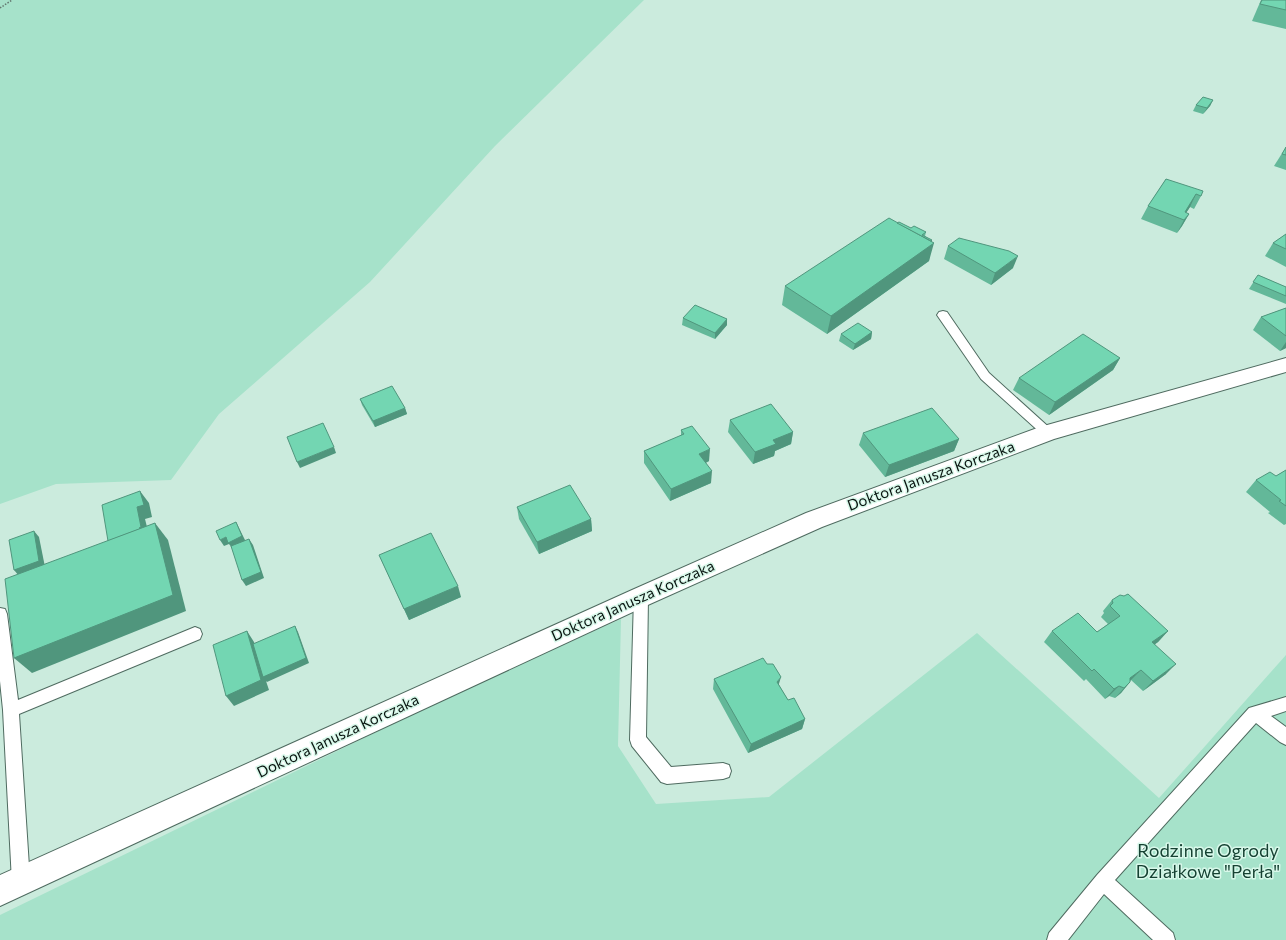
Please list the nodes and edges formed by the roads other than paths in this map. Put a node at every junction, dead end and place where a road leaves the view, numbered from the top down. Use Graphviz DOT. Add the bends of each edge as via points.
graph roads {
  1 [pos="943,315"];
  2 [pos="1286,365"];
  3 [pos="1048,433"];
  4 [pos="641,597"];
  5 [pos="0,614"];
  6 [pos="195,634"];
  7 [pos="1286,704"];
  8 [pos="11,710"];
  9 [pos="1255,713"];
  10 [pos="1286,737"];
  11 [pos="723,771"];
  12 [pos="1103,881"];
  13 [pos="11,887"];
  14 [pos="1056,940"];
  15 [pos="1166,940"];
  1 -- 3 [label="lane" via="985,376"];
  2 -- 3 [label="street, Doktora Janusza Korczaka"];
  3 -- 4 [label="street, Doktora Janusza Korczaka" via="814,520"];
  4 -- 11 [label="lane" via="638,740 667,776"];
  4 -- 13 [label="street, Doktora Janusza Korczaka"];
  5 -- 8 [label="lane"];
  6 -- 8 [label="lane"];
  7 -- 9 [label="lane"];
  8 -- 13 [label="lane"];
  9 -- 10 [label="lane"];
  9 -- 12 [label="lane"];
  12 -- 14 [label="lane"];
  12 -- 15 [label="lane"];
}
